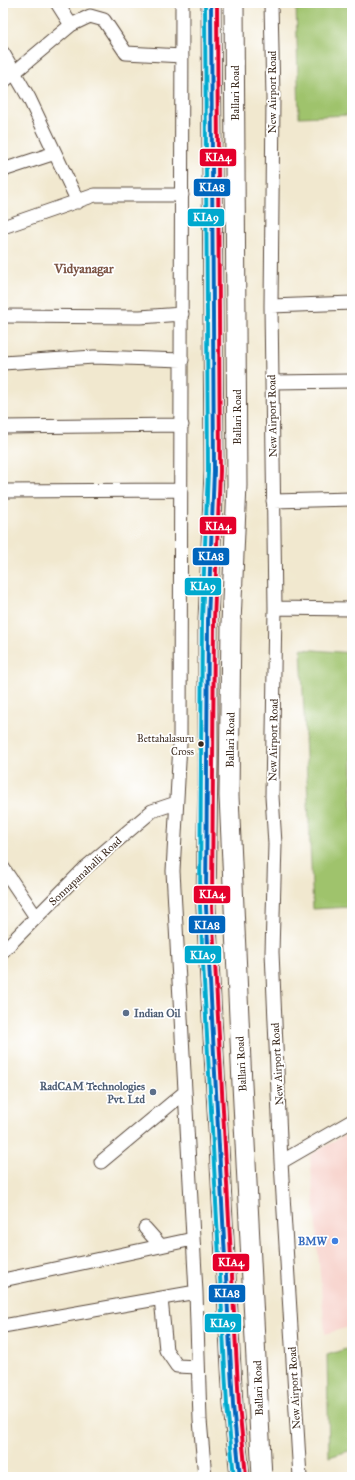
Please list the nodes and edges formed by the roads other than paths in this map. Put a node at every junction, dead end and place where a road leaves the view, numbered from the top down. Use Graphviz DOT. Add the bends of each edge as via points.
graph roads {
  1 [pos="57,3"];
  2 [pos="182,3"];
  3 [pos="211,3"];
  4 [pos="234,3"];
  5 [pos="271,3"];
  6 [pos="71,25"];
  7 [pos="3,53"];
  8 [pos="182,56"];
  9 [pos="15,72"];
  10 [pos="3,82"];
  11 [pos="55,153"];
  12 [pos="3,170"];
  13 [pos="182,195"];
  14 [pos="78,202"];
  15 [pos="3,227"];
  16 [pos="352,303"];
  17 [pos="271,306"];
  18 [pos="182,314"];
  19 [pos="3,316"];
  20 [pos="182,360"];
  21 [pos="3,363"];
  22 [pos="352,381"];
  23 [pos="272,382"];
  24 [pos="182,424"];
  25 [pos="3,427"];
  26 [pos="181,490"];
  27 [pos="3,491"];
  28 [pos="352,499"];
  29 [pos="273,501"];
  30 [pos="275,608"];
  31 [pos="352,609"];
  32 [pos="176,803"];
  33 [pos="3,868"];
  34 [pos="36,917"];
  35 [pos="3,951"];
  36 [pos="185,1092"];
  37 [pos="352,1121"];
  38 [pos="102,1162"];
  39 [pos="281,1162"];
  40 [pos="145,1228"];
  41 [pos="193,1239"];
  42 [pos="161,1246"];
  43 [pos="3,1280"];
  44 [pos="196,1292"];
  45 [pos="161,1298"];
  46 [pos="3,1326"];
  47 [pos="198,1367"];
  48 [pos="205,1477"];
  49 [pos="240,1477"];
  50 [pos="262,1477"];
  51 [pos="300,1477"];
  1 -- 6 [label="street"];
  2 -- 8 [label="street"];
  3 -- 49 [label="highway, Ballari Road" via="214,471 208,621 206,907 233,1405"];
  4 -- 50 [label="highway, Ballari Road" via="237,485 231,623 229,796"];
  5 -- 17 [label="street, New Airport Road"];
  6 -- 8 [label="street" via="90,16 104,20 126,53"];
  6 -- 9 [label="street"];
  7 -- 9 [label="street"];
  8 -- 13 [label="street"];
  9 -- 10 [label="street"];
  9 -- 11 [label="street"];
  11 -- 12 [label="street"];
  11 -- 14 [label="street"];
  13 -- 14 [label="street" via="95,196"];
  13 -- 18 [label="street"];
  14 -- 15 [label="street"];
  16 -- 17 [label="street"];
  17 -- 23 [label="street, New Airport Road"];
  18 -- 19 [label="street" via="140,317"];
  18 -- 20 [label="street"];
  20 -- 21 [label="street" via="94,357"];
  20 -- 24 [label="street"];
  22 -- 23 [label="street"];
  23 -- 29 [label="street, New Airport Road"];
  24 -- 25 [label="street"];
  24 -- 26 [label="street"];
  26 -- 27 [label="street"];
  26 -- 32 [label="street" via="180,744"];
  28 -- 29 [label="street"];
  29 -- 30 [label="street, New Airport Road"];
  30 -- 31 [label="street"];
  30 -- 39 [label="street, New Airport Road" via="272,796 275,844 272,952"];
  32 -- 34 [label="street, Sonnapanahalli Road" via="152,811 85,868"];
  32 -- 36 [label="street" via="174,871"];
  33 -- 34 [label="street"];
  34 -- 35 [label="street, Sonnapanahalli Road"];
  36 -- 38 [label="street"];
  36 -- 41 [label="street"];
  37 -- 39 [label="street"];
  39 -- 51 [label="street, New Airport Road"];
  40 -- 42 [label="street"];
  41 -- 42 [label="street"];
  41 -- 44 [label="street"];
  42 -- 43 [label="street"];
  44 -- 45 [label="street"];
  44 -- 47 [label="street"];
  45 -- 46 [label="street"];
  45 -- 47 [label="street" via="166,1350 177,1366"];
  47 -- 48 [label="street"];
}
